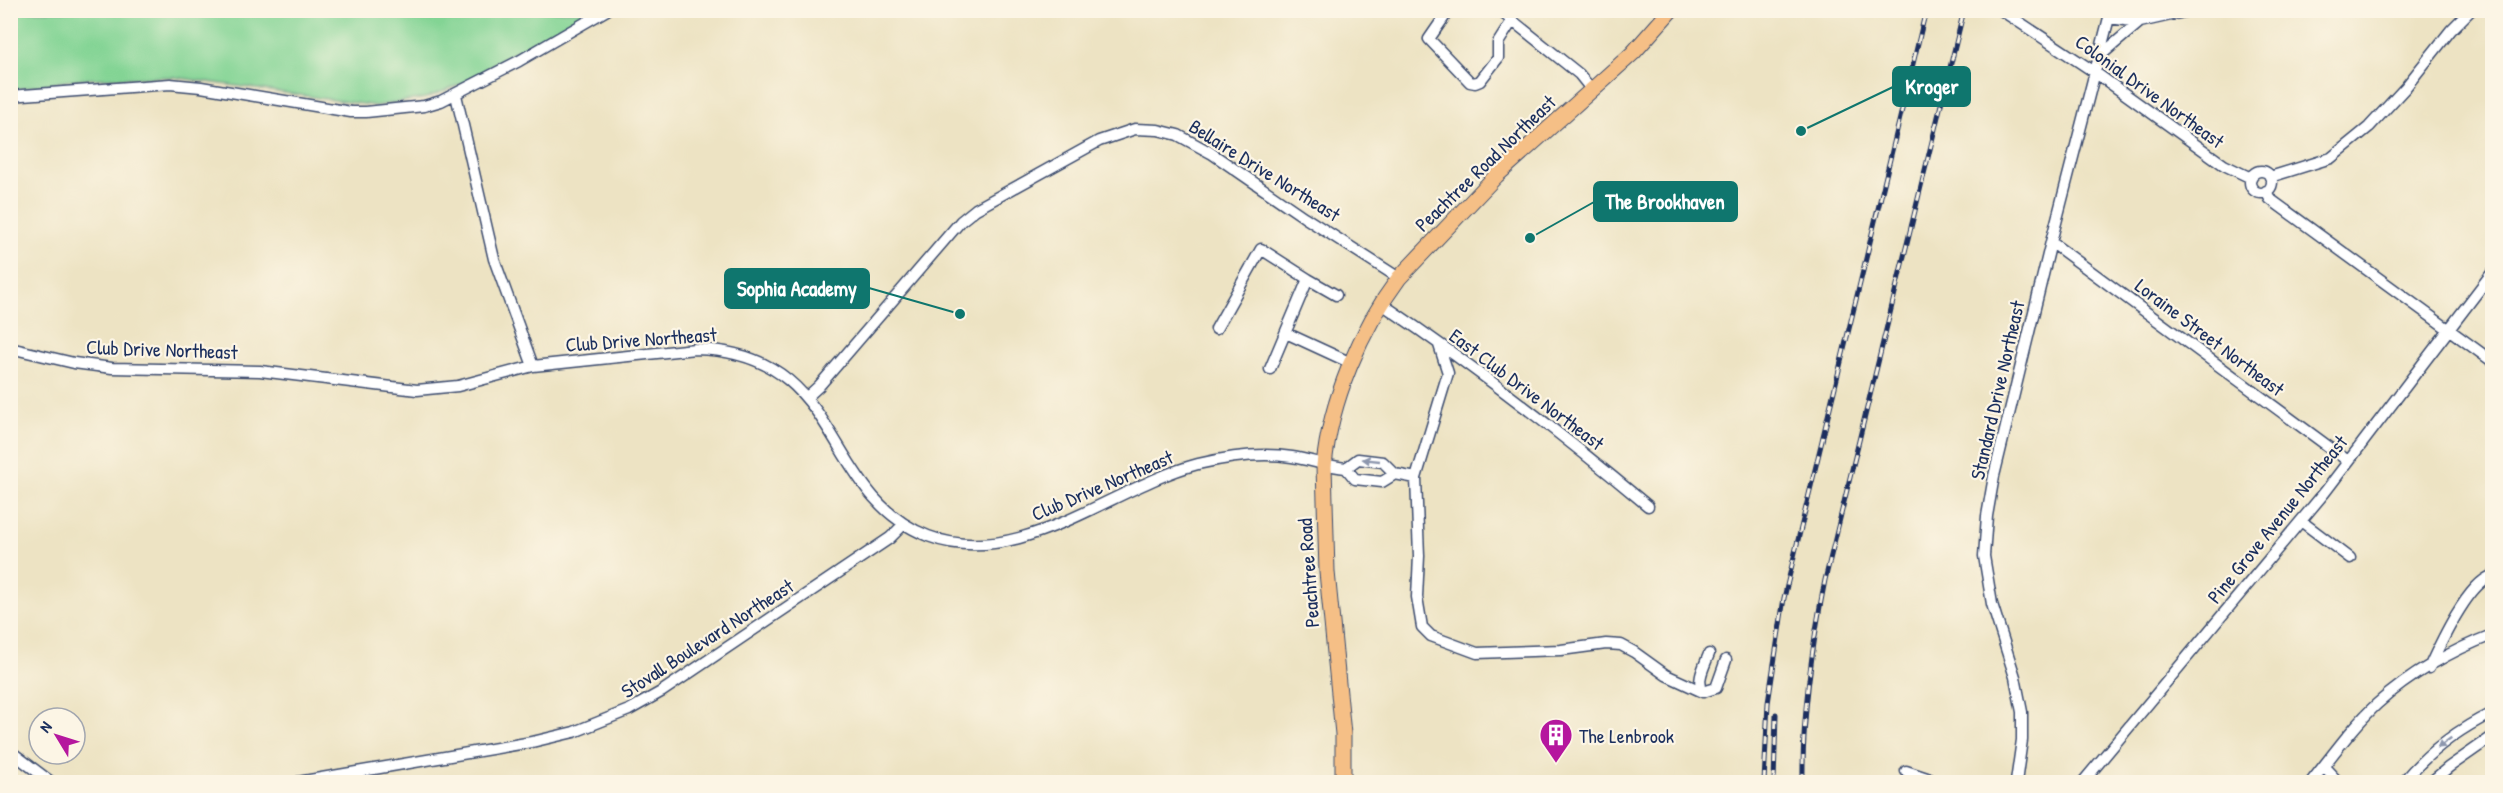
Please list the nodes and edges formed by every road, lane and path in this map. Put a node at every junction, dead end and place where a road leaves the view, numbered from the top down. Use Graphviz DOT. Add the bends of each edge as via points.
graph roads {
  1 [pos="607,10"];
  2 [pos="1449,10"];
  3 [pos="1499,10"];
  4 [pos="1671,10"];
  5 [pos="2001,10"];
  6 [pos="2193,10"];
  7 [pos="2471,10"];
  8 [pos="2110,14"];
  9 [pos="1512,21"];
  10 [pos="2140,22"];
  11 [pos="2100,56"];
  12 [pos="2093,71"];
  13 [pos="1591,89"];
  14 [pos="456,94"];
  15 [pos="10,96"];
  16 [pos="2270,177"];
  17 [pos="2251,178"];
  18 [pos="2266,191"];
  19 [pos="2050,242"];
  20 [pos="2493,273"];
  21 [pos="1399,278"];
  22 [pos="1308,279"];
  23 [pos="1336,295"];
  24 [pos="1382,304"];
  25 [pos="1216,329"];
  26 [pos="2449,330"];
  27 [pos="1286,333"];
  28 [pos="1439,345"];
  29 [pos="10,348"];
  30 [pos="2493,361"];
  31 [pos="1351,363"];
  32 [pos="533,366"];
  33 [pos="1270,369"];
  34 [pos="807,397"];
  35 [pos="2348,461"];
  36 [pos="1324,466"];
  37 [pos="1346,468"];
  38 [pos="1395,474"];
  39 [pos="1416,478"];
  40 [pos="1648,506"];
  41 [pos="2301,521"];
  42 [pos="904,524"];
  43 [pos="2350,558"];
  44 [pos="2493,576"];
  45 [pos="2493,635"];
  46 [pos="1709,654"];
  47 [pos="1726,660"];
  48 [pos="1705,666"];
  49 [pos="2428,668"];
  50 [pos="1723,672"];
  51 [pos="1702,692"];
  52 [pos="2493,713"];
  53 [pos="2493,737"];
  54 [pos="10,751"];
  55 [pos="2324,766"];
  56 [pos="1906,771"];
  57 [pos="51,783"];
  58 [pos="298,783"];
  59 [pos="1343,783"];
  60 [pos="1939,783"];
  61 [pos="2016,783"];
  62 [pos="2083,783"];
  63 [pos="2311,783"];
  64 [pos="2338,783"];
  65 [pos="2403,783"];
  66 [pos="2431,783"];
  1 -- 14 [label="street"];
  2 -- 9 [label="street" via="1429,39 1475,83 1498,58 1498,43"];
  3 -- 9 [label="street"];
  4 -- 13 [label="highway, Peachtree Road Northeast" via="1633,53"];
  5 -- 12 [label="street, Colonial Drive Northeast"];
  6 -- 10 [label="street"];
  7 -- 16 [label="street" via="2405,88 2331,158"];
  8 -- 10 [label="street"];
  8 -- 11 [label="street, Standard Drive Northeast"];
  9 -- 13 [label="street" via="1579,74"];
  10 -- 11 [label="street"];
  11 -- 12 [label="street, Standard Drive Northeast"];
  12 -- 17 [label="street, Colonial Drive Northeast" via="2224,165"];
  12 -- 19 [label="street, Standard Drive Northeast"];
  13 -- 21 [label="highway, Peachtree Road Northeast" via="1496,176"];
  14 -- 15 [label="street" via="424,106 366,112 170,84"];
  14 -- 32 [label="street" via="494,259"];
  16 -- 17 [label="street" via="2261,171"];
  16 -- 18 [label="street" via="2271,186"];
  17 -- 18 [label="street" via="2253,189"];
  18 -- 26 [label="street" via="2270,199"];
  19 -- 35 [label="street, Loraine Street Northeast"];
  19 -- 61 [label="street, Standard Drive Northeast" via="1994,476 1984,556 1992,604 2022,712"];
  20 -- 26 [label="street, Pine Grove Avenue Northeast"];
  21 -- 24 [label="highway, Peachtree Road Northeast"];
  21 -- 34 [label="street, Bellaire Drive Northeast" via="1211,153 1178,135 1135,129 1099,141 961,221"];
  22 -- 23 [label="street"];
  22 -- 25 [label="street" via="1261,249"];
  22 -- 27 [label="street"];
  24 -- 28 [label="street, East Club Drive Northeast"];
  24 -- 31 [label="highway, Peachtree Road Northeast"];
  26 -- 30 [label="street"];
  26 -- 35 [label="street, Pine Grove Avenue Northeast"];
  27 -- 31 [label="street"];
  27 -- 33 [label="street"];
  28 -- 39 [label="street" via="1448,373"];
  28 -- 40 [label="street, East Club Drive Northeast"];
  29 -- 32 [label="street, Club Drive Northeast" via="112,368 260,371 417,390 458,386"];
  31 -- 36 [label="highway, Peachtree Road"];
  32 -- 34 [label="street, Club Drive Northeast" via="695,349 720,350 768,365 789,378"];
  34 -- 42 [label="street, Club Drive Northeast" via="870,492"];
  35 -- 41 [label="street, Pine Grove Avenue Northeast"];
  36 -- 37 [label="street, Club Drive Northeast"];
  36 -- 42 [label="street, Club Drive Northeast" via="1292,457 1262,456 1199,464 1157,478 1038,533 997,544 950,543"];
  36 -- 59 [label="highway, Peachtree Road" via="1327,572 1343,734"];
  37 -- 38 [label="street" via="1355,479 1382,482"];
  38 -- 37 [label="street, one-way" via="1383,462 1358,459"];
  38 -- 39 [label="street"];
  39 -- 51 [label="street" via="1417,597 1422,627 1431,636 1477,652 1621,645 1666,675"];
  41 -- 43 [label="street"];
  41 -- 62 [label="street, Pine Grove Avenue Northeast"];
  42 -- 58 [label="street, Stovall Boulevard Northeast" via="890,538 661,692 598,724 538,740"];
  44 -- 49 [label="street" via="2484,578 2467,595"];
  45 -- 49 [label="street"];
  46 -- 48 [label="street"];
  47 -- 50 [label="street"];
  48 -- 50 [label="street"];
  48 -- 51 [label="street" via="1699,685"];
  49 -- 55 [label="street" via="2377,704"];
  50 -- 51 [label="street" via="1716,688"];
  52 -- 65 [label="street, one-way" via="2435,750"];
  53 -- 66 [label="street"];
  54 -- 57 [label="street"];
  55 -- 63 [label="street"];
  55 -- 64 [label="street"];
  56 -- 60 [label="street"];
}
